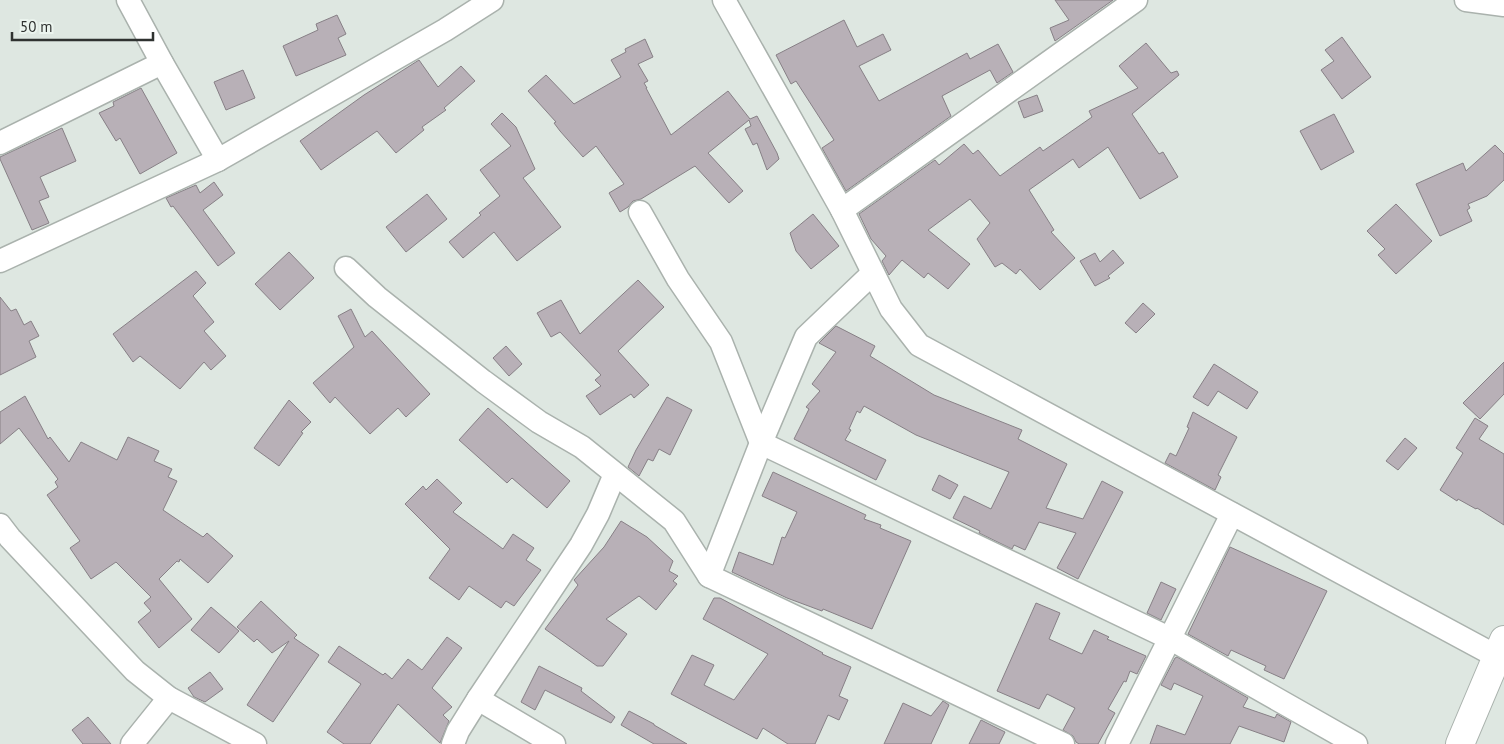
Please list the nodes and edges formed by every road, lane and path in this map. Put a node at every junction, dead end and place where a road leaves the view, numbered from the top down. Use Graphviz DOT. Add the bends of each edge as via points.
graph roads {
  1 [pos="128,0"];
  2 [pos="492,0"];
  3 [pos="724,0"];
  4 [pos="1136,0"];
  5 [pos="1466,0"];
  6 [pos="1504,5"];
  7 [pos="162,63"];
  8 [pos="0,143"];
  9 [pos="218,160"];
  10 [pos="842,210"];
  11 [pos="640,212"];
  12 [pos="0,261"];
  13 [pos="346,268"];
  14 [pos="873,273"];
  15 [pos="761,443"];
  16 [pos="615,474"];
  17 [pos="1232,514"];
  18 [pos="3,536"];
  19 [pos="709,576"];
  20 [pos="1170,638"];
  21 [pos="1500,648"];
  22 [pos="169,698"];
  23 [pos="478,699"];
  24 [pos="132,744"];
  25 [pos="255,744"];
  26 [pos="453,744"];
  27 [pos="554,744"];
  28 [pos="1063,744"];
  29 [pos="1117,744"];
  30 [pos="1356,744"];
  31 [pos="1460,744"];
  1 -- 7 [label="street"];
  2 -- 9 [label="street"];
  3 -- 10 [label="street"];
  4 -- 10 [label="street"];
  5 -- 6 [label="street"];
  7 -- 8 [label="street"];
  7 -- 9 [label="street"];
  9 -- 12 [label="street"];
  10 -- 14 [label="street"];
  11 -- 15 [label="street" via="678,279 720,342"];
  13 -- 16 [label="street" via="483,382"];
  14 -- 15 [label="street" via="806,337"];
  14 -- 17 [label="street" via="890,309 920,345"];
  15 -- 19 [label="street"];
  15 -- 20 [label="street"];
  16 -- 19 [label="street" via="674,521"];
  16 -- 23 [label="street" via="581,545"];
  17 -- 20 [label="street"];
  17 -- 21 [label="street"];
  18 -- 22 [label="street" via="135,671"];
  19 -- 28 [label="street"];
  20 -- 29 [label="street"];
  20 -- 30 [label="street"];
  21 -- 31 [label="main road"];
  22 -- 24 [label="street"];
  22 -- 25 [label="street"];
  23 -- 26 [label="street"];
  23 -- 27 [label="street"];
}
